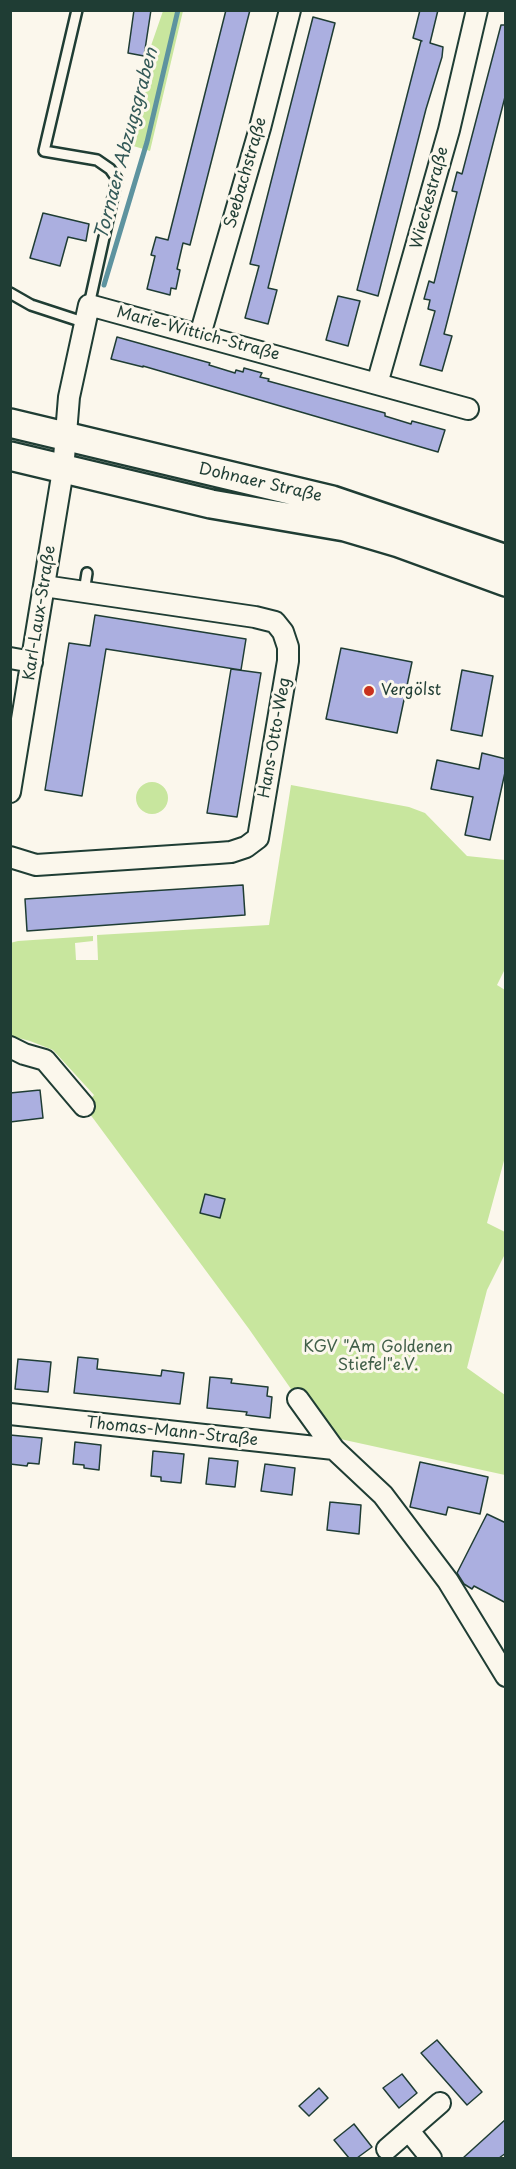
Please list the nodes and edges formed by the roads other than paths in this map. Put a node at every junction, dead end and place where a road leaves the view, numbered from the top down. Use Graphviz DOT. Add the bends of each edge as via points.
graph roads {
  1 [pos="77,10"];
  2 [pos="290,10"];
  3 [pos="477,10"];
  4 [pos="10,293"];
  5 [pos="87,314"];
  6 [pos="200,335"];
  7 [pos="377,384"];
  8 [pos="468,409"];
  9 [pos="10,423"];
  10 [pos="66,437"];
  11 [pos="10,456"];
  12 [pos="63,470"];
  13 [pos="506,558"];
  14 [pos="506,582"];
  15 [pos="44,586"];
  16 [pos="10,658"];
  17 [pos="32,662"];
  18 [pos="10,792"];
  19 [pos="10,857"];
  20 [pos="10,1047"];
  21 [pos="84,1106"];
  22 [pos="298,1399"];
  23 [pos="10,1414"];
  24 [pos="334,1449"];
  25 [pos="506,1676"];
  26 [pos="440,2103"];
  27 [pos="409,2131"];
  28 [pos="387,2149"];
  29 [pos="431,2158"];
  1 -- 5 [label="lane" via="44,151 97,160 117,179"];
  2 -- 6 [label="street, Seebachstraße"];
  3 -- 7 [label="street, Wieckestraße" via="449,130"];
  4 -- 5 [label="lane" via="31,305"];
  5 -- 6 [label="street, Marie-Wittich-Straße"];
  5 -- 10 [label="street" via="69,397"];
  6 -- 7 [label="street, Marie-Wittich-Straße"];
  7 -- 8 [label="street, Marie-Wittich-Straße"];
  9 -- 10 [label="main road, Dohnaer Straße"];
  10 -- 12 [label="street"];
  10 -- 13 [label="main road, Dohnaer Straße" via="332,500"];
  11 -- 12 [label="main road, Dohnaer Straße"];
  12 -- 14 [label="main road, Dohnaer Straße" via="211,504 345,528"];
  12 -- 15 [label="street, Karl-Laux-Straße"];
  15 -- 17 [label="street, Karl-Laux-Straße"];
  15 -- 19 [label="street, Hans-Otto-Weg" via="86,582 275,622 283,632 288,661 258,838 246,847 231,852 36,865"];
  16 -- 17 [label="street"];
  17 -- 18 [label="street, Karl-Laux-Straße"];
  20 -- 21 [label="street" via="45,1060"];
  22 -- 24 [label="street"];
  23 -- 24 [label="street, Thomas-Mann-Straße"];
  24 -- 25 [label="street" via="383,1495 441,1571"];
  26 -- 27 [label="street"];
  27 -- 28 [label="street"];
  27 -- 29 [label="street"];
}
